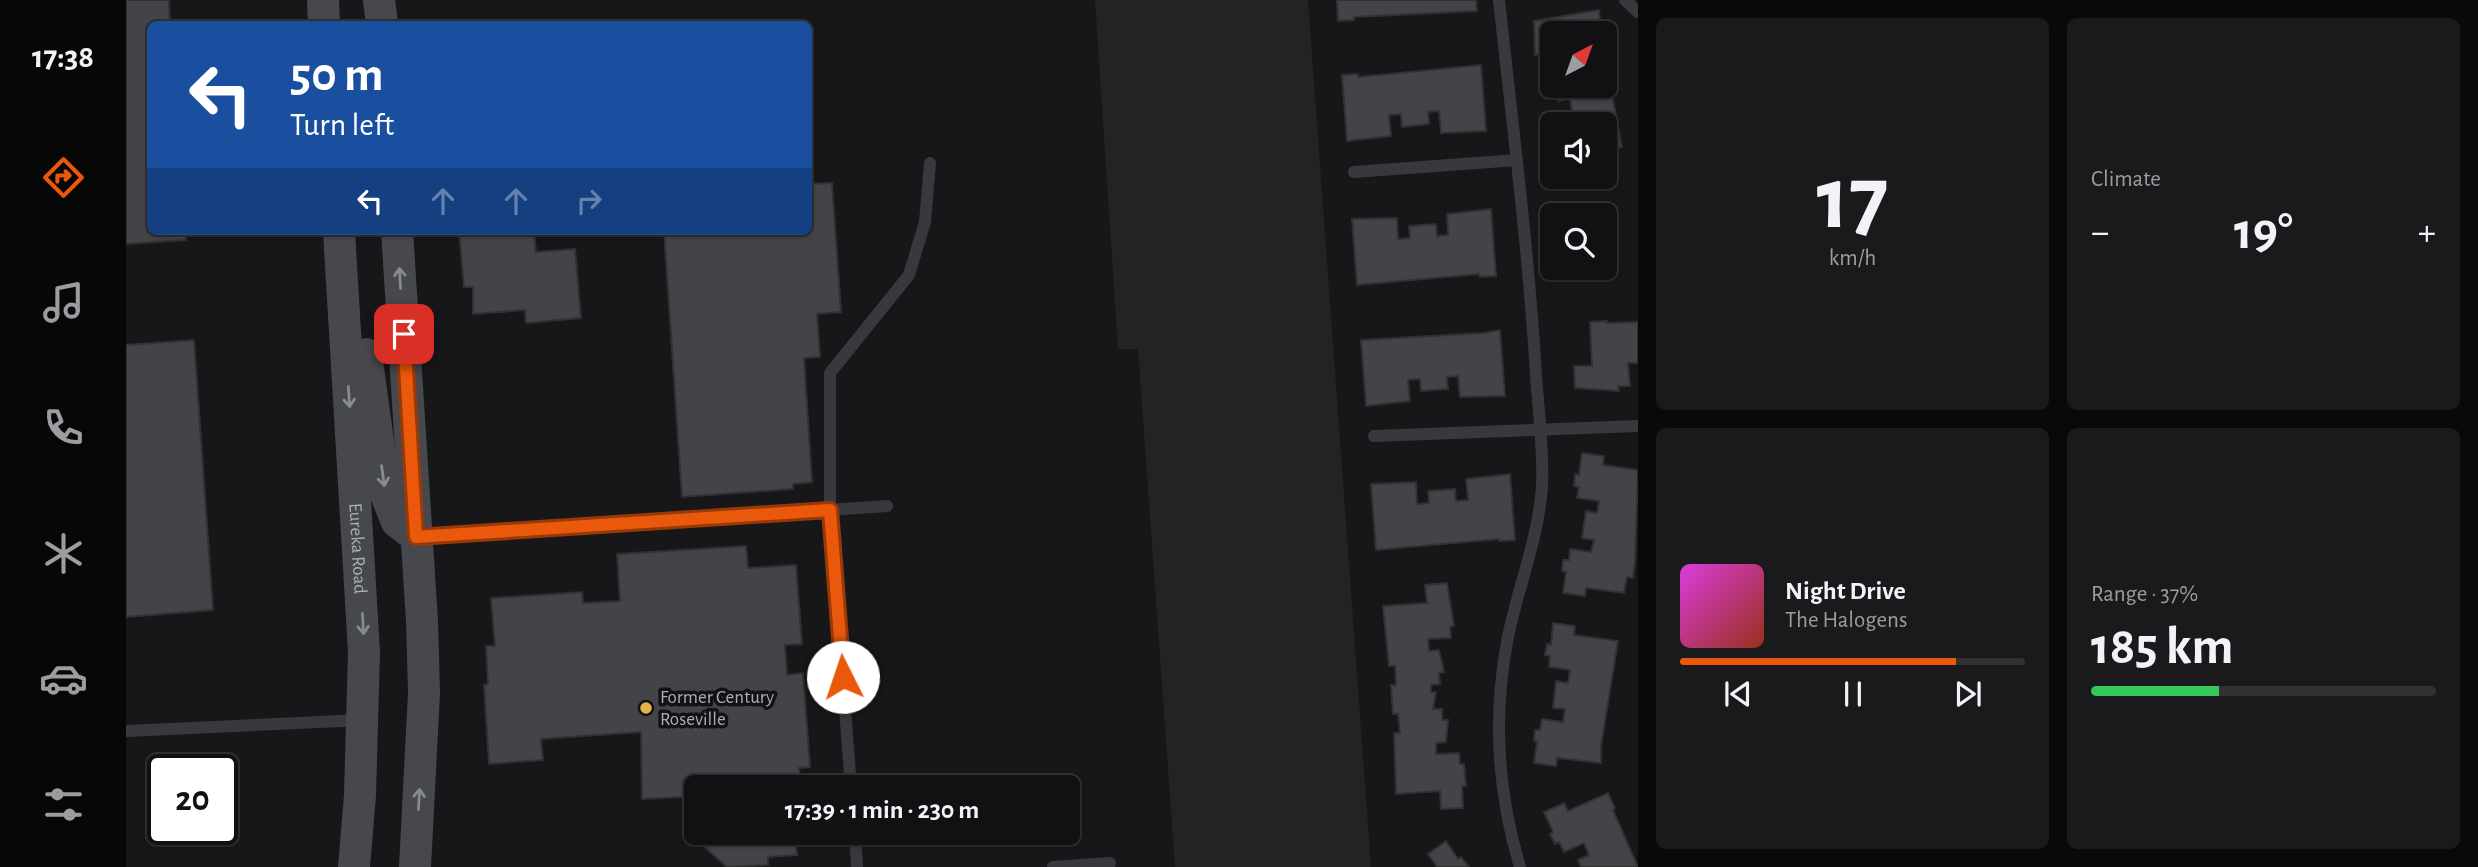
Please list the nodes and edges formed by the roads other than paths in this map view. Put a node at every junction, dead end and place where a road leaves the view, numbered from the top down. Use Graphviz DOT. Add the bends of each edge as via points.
graph roads {
  1 [pos="323,0"];
  2 [pos="379,0"];
  3 [pos="1499,0"];
  4 [pos="1625,0"];
  5 [pos="1638,12"];
  6 [pos="324,21"];
  7 [pos="382,21"];
  8 [pos="1517,160"];
  9 [pos="930,163"];
  10 [pos="1354,172"];
  11 [pos="339,235"];
  12 [pos="397,235"];
  13 [pos="341,265"];
  14 [pos="1638,426"];
  15 [pos="1539,429"];
  16 [pos="1374,436"];
  17 [pos="887,506"];
  18 [pos="830,510"];
  19 [pos="416,537"];
  20 [pos="363,720"];
  21 [pos="126,731"];
  22 [pos="850,775"];
  23 [pos="856,845"];
  24 [pos="1110,863"];
  25 [pos="354,867"];
  26 [pos="415,867"];
  27 [pos="857,867"];
  28 [pos="1053,867"];
  29 [pos="1520,867"];
  1 -- 6 [label="main road"];
  2 -- 7 [label="main road"];
  3 -- 8 [label="lane"];
  4 -- 5 [label="lane"];
  8 -- 10 [label="lane"];
  8 -- 15 [label="lane"];
  9 -- 18 [label="lane" via="925,222 909,275 830,373"];
  11 -- 13 [label="main road, Eureka Road"];
  19 -- 12 [label="main road, one-way"];
  13 -- 19 [label="main road, one-way" via="365,347 385,492 397,522"];
  13 -- 20 [label="main road, Eureka Road, one-way" via="362,589"];
  14 -- 15 [label="lane"];
  15 -- 16 [label="lane"];
  15 -- 29 [label="lane" via="1542,484 1536,536 1507,640 1499,698 1507,823"];
  17 -- 18 [label="lane"];
  18 -- 19 [label="lane"];
  18 -- 22 [label="lane"];
  26 -- 19 [label="main road, one-way" via="424,693"];
  20 -- 21 [label="lane"];
  20 -- 25 [label="main road, Eureka Road"];
  23 -- 27 [label="lane"];
  24 -- 28 [label="lane"];
}
